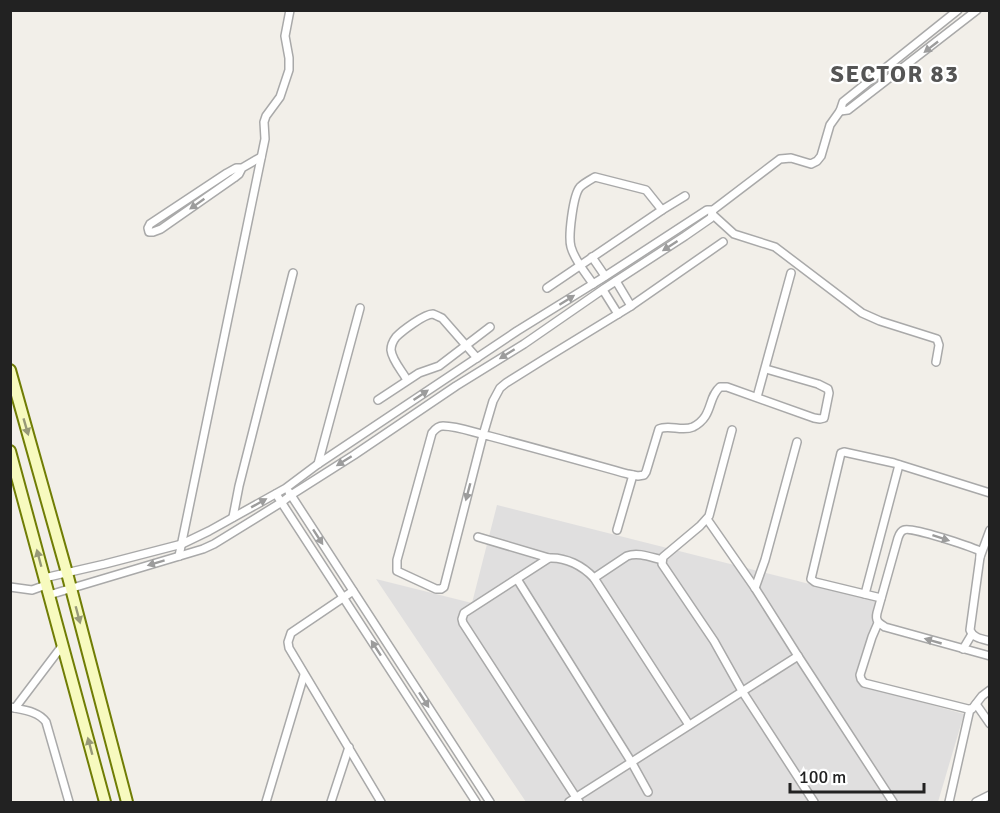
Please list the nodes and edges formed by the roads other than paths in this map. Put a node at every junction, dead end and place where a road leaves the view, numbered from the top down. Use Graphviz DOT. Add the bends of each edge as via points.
graph roads {
  1 [pos="290,10"];
  2 [pos="958,10"];
  3 [pos="977,10"];
  4 [pos="840,111"];
  5 [pos="261,157"];
  6 [pos="242,168"];
  7 [pos="685,196"];
  8 [pos="662,210"];
  9 [pos="713,212"];
  10 [pos="723,242"];
  11 [pos="592,257"];
  12 [pos="580,265"];
  13 [pos="294,273"];
  14 [pos="791,273"];
  15 [pos="605,276"];
  16 [pos="616,281"];
  17 [pos="593,284"];
  18 [pos="547,288"];
  19 [pos="603,290"];
  20 [pos="631,306"];
  21 [pos="360,308"];
  22 [pos="618,314"];
  23 [pos="490,327"];
  24 [pos="517,331"];
  25 [pos="524,344"];
  26 [pos="466,345"];
  27 [pos="477,358"];
  28 [pos="936,362"];
  29 [pos="766,369"];
  30 [pos="10,370"];
  31 [pos="407,380"];
  32 [pos="757,397"];
  33 [pos="378,400"];
  34 [pos="732,430"];
  35 [pos="483,435"];
  36 [pos="797,442"];
  37 [pos="10,452"];
  38 [pos="318,464"];
  39 [pos="899,465"];
  40 [pos="633,475"];
  41 [pos="286,488"];
  42 [pos="990,493"];
  43 [pos="276,494"];
  44 [pos="291,495"];
  45 [pos="282,502"];
  46 [pos="233,517"];
  47 [pos="707,519"];
  48 [pos="617,530"];
  49 [pos="990,530"];
  50 [pos="478,537"];
  51 [pos="182,544"];
  52 [pos="179,556"];
  53 [pos="980,557"];
  54 [pos="549,558"];
  55 [pos="662,560"];
  56 [pos="67,573"];
  57 [pos="594,578"];
  58 [pos="517,579"];
  59 [pos="47,586"];
  60 [pos="10,588"];
  61 [pos="755,588"];
  62 [pos="71,589"];
  63 [pos="353,591"];
  64 [pos="865,594"];
  65 [pos="344,597"];
  66 [pos="881,598"];
  67 [pos="878,623"];
  68 [pos="972,634"];
  69 [pos="990,641"];
  70 [pos="63,646"];
  71 [pos="963,649"];
  72 [pos="798,656"];
  73 [pos="990,656"];
  74 [pos="304,675"];
  75 [pos="990,690"];
  76 [pos="742,692"];
  77 [pos="976,704"];
  78 [pos="13,708"];
  79 [pos="970,709"];
  80 [pos="990,724"];
  81 [pos="690,725"];
  82 [pos="349,747"];
  83 [pos="632,763"];
  84 [pos="648,792"];
  85 [pos="990,795"];
  86 [pos="578,800"];
  87 [pos="69,802"];
  88 [pos="105,802"];
  89 [pos="127,802"];
  90 [pos="266,802"];
  91 [pos="331,802"];
  92 [pos="381,802"];
  93 [pos="476,802"];
  94 [pos="490,802"];
  95 [pos="569,802"];
  96 [pos="814,802"];
  97 [pos="893,802"];
  98 [pos="949,802"];
  99 [pos="976,802"];
  1 -- 5 [label="street" via="285,36 289,70 280,97 264,120 266,134"];
  2 -- 4 [label="street" via="843,102"];
  3 -- 4 [label="street, one-way" via="858,103"];
  4 -- 9 [label="street" via="830,125 817,160 810,164 780,159"];
  5 -- 6 [label="street"];
  5 -- 51 [label="street"];
  6 -- 6 [label="street, one-way" via="234,178 161,229 149,232 150,224 227,173"];
  7 -- 8 [label="street"];
  8 -- 11 [label="street"];
  8 -- 12 [label="street" via="644,189 595,177 580,187 570,234 571,248"];
  9 -- 15 [label="street" via="707,210"];
  9 -- 16 [label="street, one-way" via="711,218 685,237"];
  9 -- 28 [label="street" via="734,234 774,247 862,313 937,339"];
  10 -- 20 [label="street"];
  11 -- 12 [label="street"];
  11 -- 15 [label="street"];
  12 -- 17 [label="street"];
  12 -- 18 [label="street"];
  13 -- 46 [label="street"];
  14 -- 29 [label="street"];
  15 -- 17 [label="street"];
  16 -- 19 [label="street"];
  16 -- 20 [label="street"];
  24 -- 17 [label="street, one-way"];
  19 -- 22 [label="street"];
  19 -- 25 [label="street"];
  20 -- 22 [label="street"];
  21 -- 38 [label="street"];
  22 -- 35 [label="street" via="500,388"];
  23 -- 26 [label="street"];
  24 -- 25 [label="street"];
  24 -- 27 [label="street"];
  25 -- 44 [label="street, one-way"];
  26 -- 27 [label="street"];
  26 -- 31 [label="street" via="439,366"];
  26 -- 31 [label="street" via="442,318 433,314 423,318 396,337 392,347 392,355"];
  38 -- 27 [label="street, one-way"];
  29 -- 32 [label="street"];
  29 -- 32 [label="street" via="828,389 825,417 814,418"];
  30 -- 56 [label="street, one-way"];
  31 -- 33 [label="street"];
  32 -- 40 [label="street" via="718,388 707,416 694,426 659,429 645,474"];
  34 -- 47 [label="street"];
  35 -- 35 [label="street, one-way" via="444,586 436,589 398,573 397,560 434,430 452,427"];
  35 -- 40 [label="street"];
  36 -- 61 [label="street"];
  59 -- 37 [label="street, one-way"];
  38 -- 41 [label="street"];
  39 -- 42 [label="street"];
  39 -- 64 [label="street"];
  39 -- 64 [label="street" via="844,452 839,457 811,578"];
  40 -- 48 [label="street"];
  41 -- 43 [label="street"];
  41 -- 44 [label="street"];
  43 -- 45 [label="street"];
  46 -- 43 [label="street, one-way"];
  44 -- 45 [label="street"];
  44 -- 63 [label="street, one-way"];
  45 -- 52 [label="street" via="209,546"];
  45 -- 65 [label="street"];
  46 -- 51 [label="street"];
  47 -- 55 [label="street"];
  47 -- 61 [label="street"];
  49 -- 53 [label="street"];
  50 -- 54 [label="street"];
  51 -- 52 [label="street"];
  51 -- 56 [label="street"];
  52 -- 62 [label="street, one-way"];
  66 -- 53 [label="street, one-way" via="898,538 905,529 977,550"];
  53 -- 68 [label="street"];
  54 -- 57 [label="street" via="576,564"];
  54 -- 58 [label="street"];
  55 -- 57 [label="street" via="632,555"];
  55 -- 76 [label="street"];
  56 -- 59 [label="street"];
  56 -- 62 [label="street"];
  57 -- 81 [label="street"];
  58 -- 83 [label="street"];
  58 -- 86 [label="street" via="464,613 462,620"];
  59 -- 60 [label="street" via="32,590"];
  59 -- 62 [label="street"];
  59 -- 70 [label="street"];
  61 -- 72 [label="street"];
  62 -- 89 [label="street, one-way"];
  63 -- 65 [label="street"];
  63 -- 94 [label="street, one-way"];
  64 -- 66 [label="street"];
  65 -- 74 [label="street" via="291,633 289,648"];
  93 -- 65 [label="street, one-way"];
  66 -- 67 [label="street"];
  71 -- 67 [label="street, one-way"];
  67 -- 79 [label="street" via="860,675 862,681"];
  68 -- 69 [label="street"];
  68 -- 71 [label="street"];
  70 -- 78 [label="street"];
  88 -- 70 [label="street, one-way"];
  71 -- 73 [label="street"];
  72 -- 76 [label="street"];
  72 -- 97 [label="street"];
  74 -- 82 [label="street"];
  74 -- 90 [label="street"];
  75 -- 77 [label="street"];
  76 -- 81 [label="street"];
  76 -- 96 [label="street"];
  77 -- 79 [label="street"];
  77 -- 80 [label="street"];
  78 -- 87 [label="street" via="45,720"];
  79 -- 98 [label="street"];
  81 -- 83 [label="street"];
  82 -- 91 [label="street"];
  82 -- 92 [label="street"];
  83 -- 84 [label="street"];
  83 -- 86 [label="street"];
  85 -- 99 [label="street"];
  86 -- 95 [label="street"];
}
